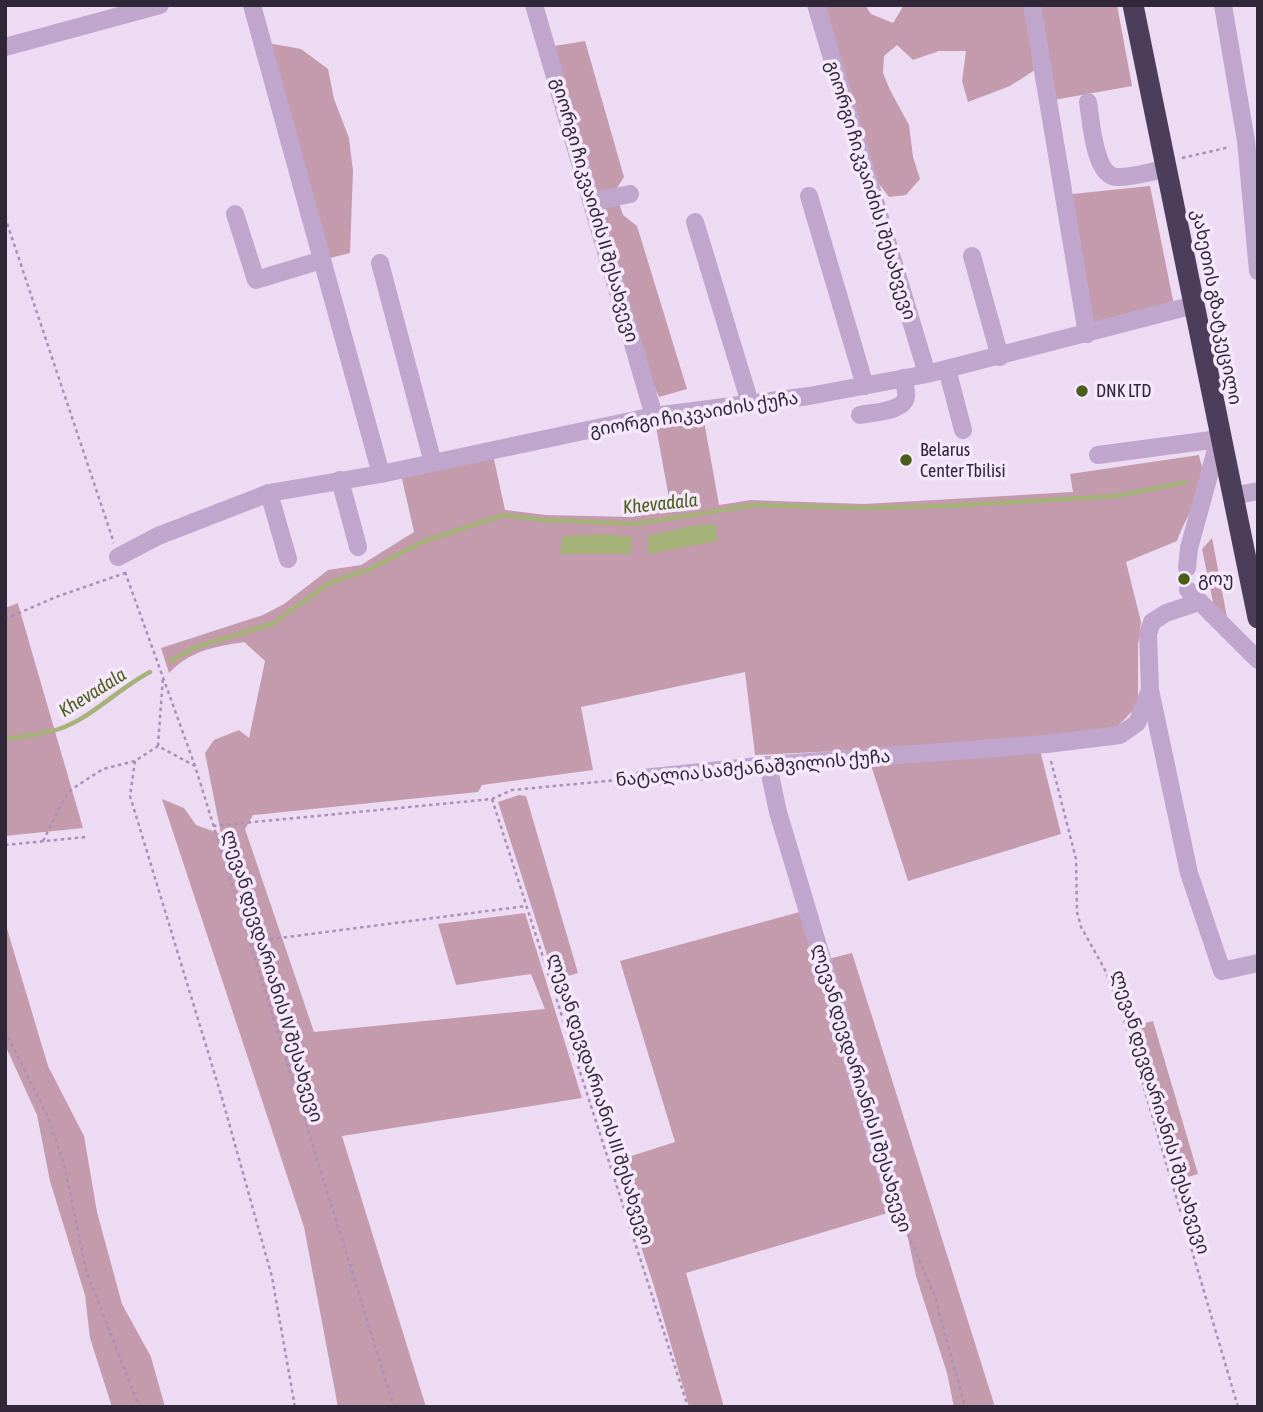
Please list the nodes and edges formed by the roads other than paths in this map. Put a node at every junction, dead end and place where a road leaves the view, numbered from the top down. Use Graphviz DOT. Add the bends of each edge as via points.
graph roads {
  1 [pos="160,5"];
  2 [pos="252,5"];
  3 [pos="534,5"];
  4 [pos="816,5"];
  5 [pos="1032,5"];
  6 [pos="1133,5"];
  7 [pos="1223,5"];
  8 [pos="5,47"];
  9 [pos="1087,102"];
  10 [pos="1252,140"];
  11 [pos="1166,165"];
  12 [pos="629,194"];
  13 [pos="809,196"];
  14 [pos="592,202"];
  15 [pos="235,214"];
  16 [pos="695,222"];
  17 [pos="972,256"];
  18 [pos="322,260"];
  19 [pos="380,263"];
  20 [pos="1258,271"];
  21 [pos="1194,305"];
  22 [pos="1087,334"];
  23 [pos="1000,356"];
  24 [pos="947,369"];
  25 [pos="927,374"];
  26 [pos="903,378"];
  27 [pos="865,386"];
  28 [pos="750,404"];
  29 [pos="860,415"];
  30 [pos="654,416"];
  31 [pos="963,430"];
  32 [pos="1219,439"];
  33 [pos="1098,455"];
  34 [pos="433,463"];
  35 [pos="381,474"];
  36 [pos="340,480"];
  37 [pos="1258,491"];
  38 [pos="269,493"];
  39 [pos="1233,496"];
  40 [pos="358,547"];
  41 [pos="1250,552"];
  42 [pos="288,559"];
  43 [pos="122,565"];
  44 [pos="1187,568"];
  45 [pos="1258,618"];
  46 [pos="1258,660"];
  47 [pos="1150,690"];
  48 [pos="768,765"];
  49 [pos="643,778"];
  50 [pos="1258,963"];
  51 [pos="898,1213"];
  1 -- 8 [label="street"];
  2 -- 18 [label="street"];
  3 -- 14 [label="street, გიორგი ჩიკვაიძის II შესახვევი"];
  4 -- 25 [label="street, გიორგი ჩიკვაიძის I შესახვევი"];
  5 -- 22 [label="street"];
  6 -- 11 [label="highway, კახეთის გზატკეცილი"];
  7 -- 10 [label="street"];
  9 -- 11 [label="street" via="1099,165 1107,174 1116,177"];
  10 -- 20 [label="street"];
  11 -- 21 [label="highway, კახეთის გზატკეცილი"];
  12 -- 14 [label="street"];
  13 -- 27 [label="street"];
  14 -- 30 [label="street, გიორგი ჩიკვაიძის II შესახვევი"];
  15 -- 18 [label="street" via="256,280"];
  16 -- 28 [label="street"];
  17 -- 23 [label="street"];
  18 -- 35 [label="street"];
  19 -- 34 [label="street"];
  21 -- 22 [label="street, გიორგი ჩიკვაიძის ქუჩა"];
  21 -- 32 [label="highway, კახეთის გზატკეცილი"];
  22 -- 23 [label="street, გიორგი ჩიკვაიძის ქუჩა"];
  23 -- 24 [label="street, გიორგი ჩიკვაიძის ქუჩა"];
  24 -- 25 [label="street, გიორგი ჩიკვაიძის ქუჩა"];
  24 -- 31 [label="street"];
  25 -- 26 [label="street, გიორგი ჩიკვაიძის ქუჩა"];
  26 -- 27 [label="street, გიორგი ჩიკვაიძის ქუჩა"];
  26 -- 29 [label="street" via="904,402"];
  27 -- 28 [label="street, გიორგი ჩიკვაიძის ქუჩა"];
  28 -- 30 [label="street, გიორგი ჩიკვაიძის ქუჩა"];
  30 -- 34 [label="street, გიორგი ჩიკვაიძის ქუჩა"];
  32 -- 33 [label="street"];
  32 -- 39 [label="highway, კახეთის გზატკეცილი"];
  32 -- 44 [label="street"];
  34 -- 35 [label="street, გიორგი ჩიკვაიძის ქუჩა"];
  35 -- 36 [label="street, გიორგი ჩიკვაიძის ქუჩა"];
  36 -- 38 [label="street, გიორგი ჩიკვაიძის ქუჩა"];
  36 -- 40 [label="street"];
  37 -- 39 [label="street"];
  38 -- 42 [label="street"];
  38 -- 43 [label="street, გიორგი ჩიკვაიძის ქუჩა" via="158,536"];
  39 -- 41 [label="highway, კახეთის გზატკეცილი"];
  41 -- 45 [label="highway, კახეთის გზატკეცილი"];
  46 -- 47 [label="street, ნატალია სამქანაშვილის ქუჩა" via="1194,596 1152,622 1148,634"];
  47 -- 48 [label="street, ნატალია სამქანაშვილის ქუჩა" via="1137,723 1120,735"];
  47 -- 50 [label="street" via="1189,873 1222,971"];
  48 -- 49 [label="street, ნატალია სამქანაშვილის ქუჩა"];
  48 -- 51 [label="street, ლევან დევდარიანის II შესახვევი"];
}
